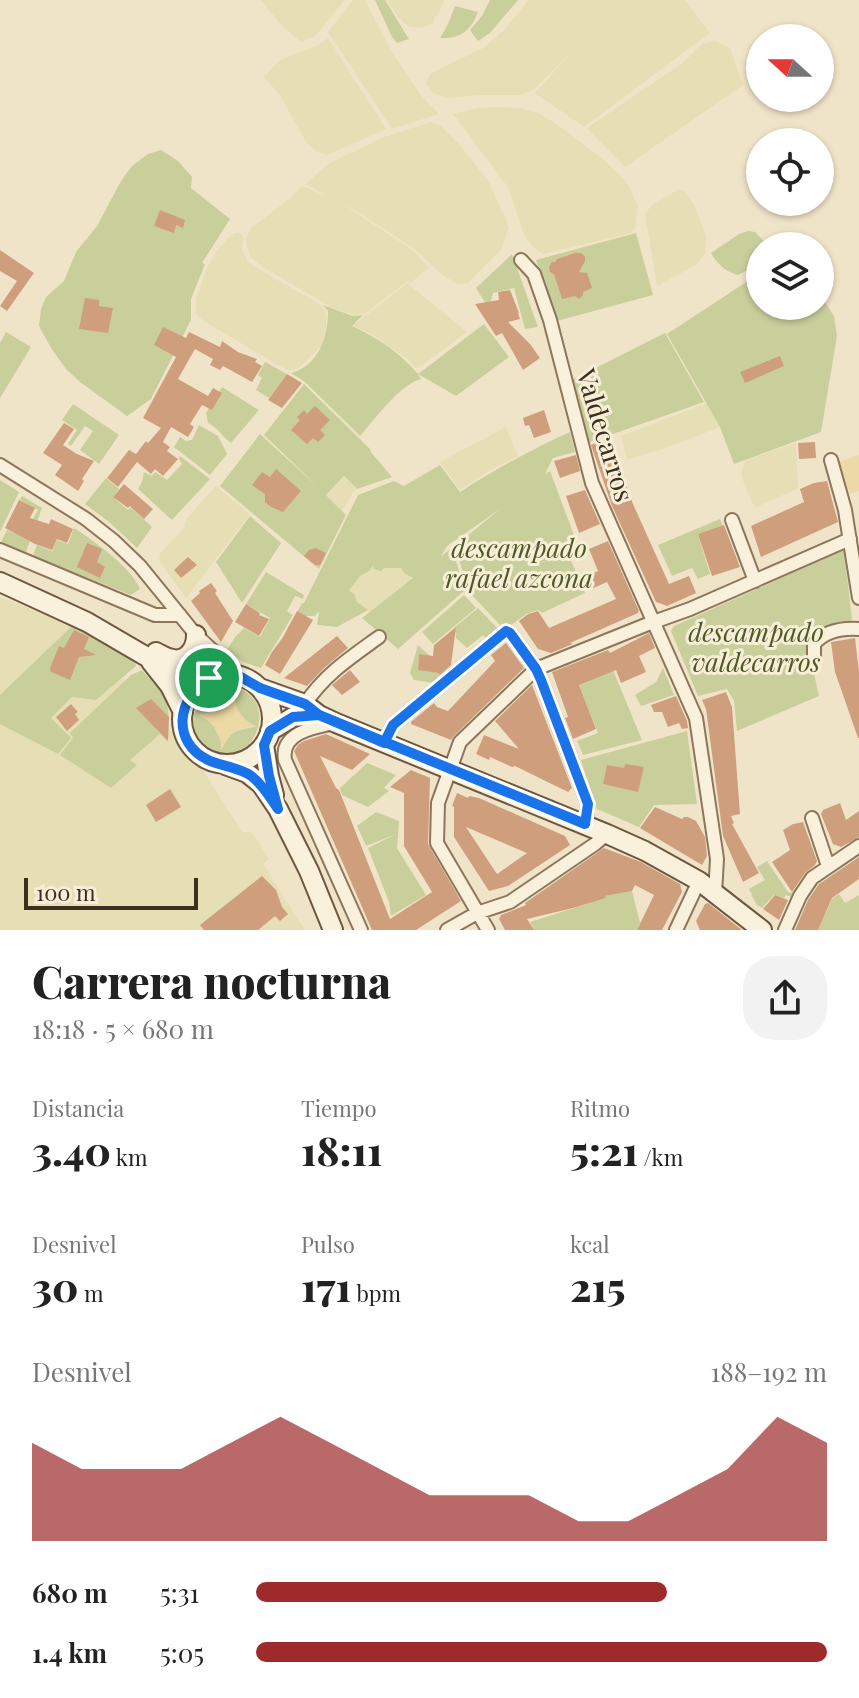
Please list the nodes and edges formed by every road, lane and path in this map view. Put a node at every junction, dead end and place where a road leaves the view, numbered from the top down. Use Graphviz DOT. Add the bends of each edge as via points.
graph roads {
  1 [pos="521,260"];
  2 [pos="831,460"];
  3 [pos="0,465"];
  4 [pos="732,520"];
  5 [pos="850,539"];
  6 [pos="0,550"];
  7 [pos="755,581"];
  8 [pos="0,582"];
  9 [pos="859,598"];
  10 [pos="180,615"];
  11 [pos="87,622"];
  12 [pos="654,622"];
  13 [pos="859,629"];
  14 [pos="379,637"];
  15 [pos="198,638"];
  16 [pos="814,656"];
  17 [pos="147,657"];
  18 [pos="536,669"];
  19 [pos="241,677"];
  20 [pos="207,679"];
  21 [pos="260,688"];
  22 [pos="183,712"];
  23 [pos="320,714"];
  24 [pos="267,738"];
  25 [pos="384,743"];
  26 [pos="222,764"];
  27 [pos="451,769"];
  28 [pos="278,809"];
  29 [pos="812,818"];
  30 [pos="585,824"];
  31 [pos="607,834"];
  32 [pos="859,846"];
  33 [pos="828,866"];
  34 [pos="706,887"];
  35 [pos="477,913"];
  36 [pos="333,930"];
  37 [pos="361,930"];
  38 [pos="447,930"];
  39 [pos="488,930"];
  40 [pos="676,930"];
  41 [pos="683,930"];
  42 [pos="762,930"];
  43 [pos="785,930"];
  1 -- 12 [label="street, Valdecarros" via="534,274 550,320 592,483"];
  2 -- 5 [label="street"];
  3 -- 10 [label="street" via="114,541"];
  4 -- 7 [label="street"];
  5 -- 7 [label="street"];
  5 -- 9 [label="street"];
  6 -- 10 [label="street" via="155,615"];
  7 -- 12 [label="street"];
  8 -- 11 [label="main road"];
  10 -- 15 [label="street"];
  11 -- 15 [label="main road" via="170,659 185,657"];
  11 -- 17 [label="main road"];
  12 -- 18 [label="street"];
  12 -- 34 [label="street, Valdecarros" via="696,718 717,859"];
  13 -- 16 [label="street" via="817,639"];
  14 -- 23 [label="street" via="317,686"];
  15 -- 19 [label="street"];
  15 -- 20 [label="street" via="208,662"];
  17 -- 20 [label="main road"];
  17 -- 22 [label="main road"];
  18 -- 25 [label="street" via="506,631 393,725"];
  18 -- 27 [label="street" via="460,742"];
  18 -- 30 [label="street" via="588,804"];
  19 -- 20 [label="main road"];
  19 -- 21 [label="main road"];
  20 -- 22 [label="main road" via="195,688"];
  21 -- 23 [label="main road"];
  21 -- 24 [label="main road" via="271,713"];
  22 -- 26 [label="main road" via="187,740 196,752"];
  23 -- 24 [label="main road" via="293,717"];
  23 -- 25 [label="main road"];
  23 -- 37 [label="street" via="317,726 293,737 283,751"];
  24 -- 26 [label="main road" via="246,760"];
  24 -- 28 [label="main road"];
  25 -- 27 [label="main road"];
  26 -- 28 [label="main road" via="261,784"];
  27 -- 30 [label="main road"];
  27 -- 35 [label="street" via="438,803 437,843"];
  28 -- 36 [label="main road"];
  29 -- 33 [label="street"];
  30 -- 31 [label="main road"];
  31 -- 34 [label="main road"];
  31 -- 35 [label="street" via="529,891"];
  32 -- 33 [label="street"];
  33 -- 43 [label="street" via="812,878"];
  34 -- 40 [label="street"];
  34 -- 41 [label="street"];
  34 -- 42 [label="main road"];
  35 -- 38 [label="street"];
  35 -- 39 [label="street"];
}
